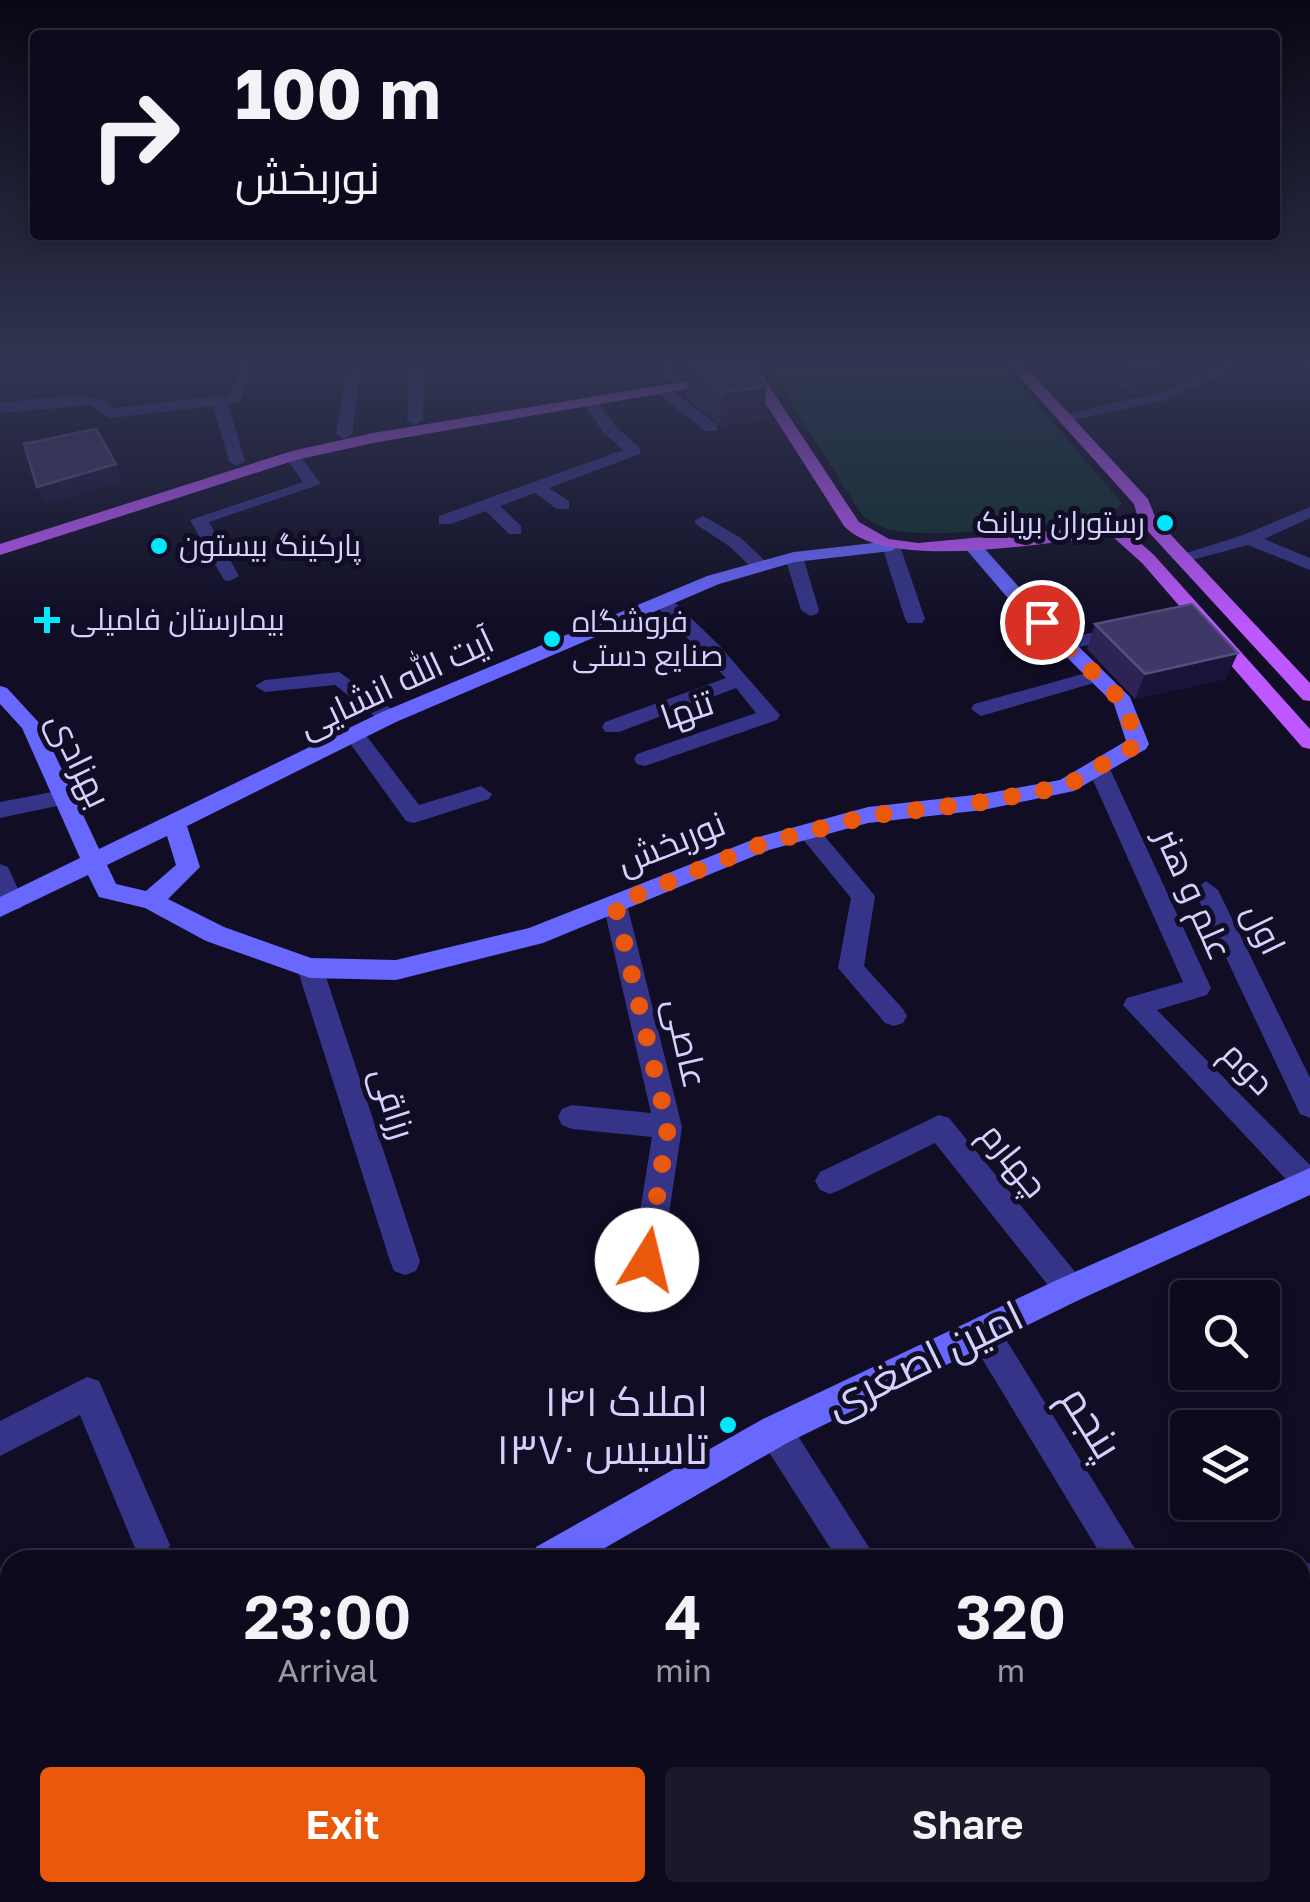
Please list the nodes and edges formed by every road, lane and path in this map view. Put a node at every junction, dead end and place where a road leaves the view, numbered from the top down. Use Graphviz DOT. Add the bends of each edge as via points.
graph roads {
  1 [pos="236,454"];
  2 [pos="266,454"];
  3 [pos="302,454"];
  4 [pos="626,454"];
  5 [pos="806,454"];
  6 [pos="1097,454"];
  7 [pos="292,456"];
  8 [pos="237,461"];
  9 [pos="536,486"];
  10 [pos="488,504"];
  11 [pos="562,505"];
  12 [pos="1310,512"];
  13 [pos="445,520"];
  14 [pos="703,521"];
  15 [pos="1148,521"];
  16 [pos="515,530"];
  17 [pos="1116,530"];
  18 [pos="0,536"];
  19 [pos="1249,539"];
  20 [pos="970,543"];
  21 [pos="892,546"];
  22 [pos="0,550"];
  23 [pos="1139,550"];
  24 [pos="1175,552"];
  25 [pos="794,557"];
  26 [pos="1310,565"];
  27 [pos="760,566"];
  28 [pos="230,576"];
  29 [pos="662,601"];
  30 [pos="810,610"];
  31 [pos="915,619"];
  32 [pos="1137,630"];
  33 [pos="1065,644"];
  34 [pos="1097,676"];
  35 [pos="739,680"];
  36 [pos="265,686"];
  37 [pos="0,692"];
  38 [pos="1310,695"];
  39 [pos="981,708"];
  40 [pos="389,717"];
  41 [pos="612,727"];
  42 [pos="355,735"];
  43 [pos="1310,742"];
  44 [pos="646,758"];
  45 [pos="1100,769"];
  46 [pos="481,794"];
  47 [pos="63,798"];
  48 [pos="0,810"];
  49 [pos="175,823"];
  50 [pos="808,832"];
  51 [pos="91,862"];
  52 [pos="0,873"];
  53 [pos="1206,890"];
  54 [pos="151,901"];
  55 [pos="615,904"];
  56 [pos="6,905"];
  57 [pos="310,968"];
  58 [pos="1136,1005"];
  59 [pos="894,1016"];
  60 [pos="1310,1106"];
  61 [pos="572,1117"];
  62 [pos="668,1127"];
  63 [pos="830,1181"];
  64 [pos="1308,1182"];
  65 [pos="647,1260"];
  66 [pos="405,1261"];
  67 [pos="1070,1289"];
  68 [pos="983,1332"];
  69 [pos="775,1431"];
  70 [pos="0,1439"];
  71 [pos="152,1546"];
  72 [pos="579,1550"];
  73 [pos="853,1550"];
  74 [pos="1118,1550"];
  1 -- 8 [label="street"];
  2 -- 8 [label="main road"];
  3 -- 7 [label="main road"];
  4 -- 9 [label="street"];
  5 -- 21 [label="main road" via="853,526"];
  6 -- 15 [label="main road" via="1142,503"];
  7 -- 22 [label="main road"];
  7 -- 28 [label="street" via="312,484 199,520"];
  8 -- 18 [label="main road"];
  9 -- 10 [label="street"];
  9 -- 11 [label="street"];
  10 -- 13 [label="street"];
  10 -- 16 [label="street"];
  12 -- 19 [label="street"];
  14 -- 27 [label="street"];
  15 -- 17 [label="main road"];
  15 -- 24 [label="main road"];
  17 -- 20 [label="main road"];
  17 -- 23 [label="main road"];
  19 -- 24 [label="street"];
  19 -- 26 [label="street"];
  20 -- 21 [label="main road"];
  20 -- 33 [label="street, نوربخش"];
  21 -- 25 [label="street, آیت الله انشایی"];
  21 -- 31 [label="street"];
  23 -- 24 [label="main road" via="1145,538"];
  23 -- 43 [label="main road"];
  24 -- 38 [label="main road"];
  25 -- 27 [label="street, آیت الله انشایی"];
  25 -- 30 [label="street"];
  27 -- 29 [label="street, آیت الله انشایی"];
  29 -- 35 [label="street, تنها"];
  29 -- 40 [label="street, آیت الله انشایی"];
  32 -- 33 [label="street"];
  33 -- 34 [label="street, نوربخش"];
  34 -- 39 [label="street"];
  34 -- 45 [label="street, نوربخش" via="1123,702 1138,744"];
  35 -- 41 [label="street"];
  35 -- 44 [label="street, تنها" via="770,716"];
  36 -- 40 [label="street" via="339,678"];
  37 -- 47 [label="street, بهزادی" via="31,725"];
  40 -- 42 [label="street, آیت الله انشایی"];
  42 -- 46 [label="street" via="414,816"];
  42 -- 49 [label="street, آیت الله انشایی"];
  45 -- 50 [label="street, نوربخش" via="1066,786 868,816"];
  45 -- 58 [label="street, علم و هنر" via="1198,988"];
  47 -- 48 [label="street"];
  47 -- 51 [label="street, بهزادی"];
  49 -- 51 [label="street, آیت الله انشایی"];
  49 -- 54 [label="street" via="188,867"];
  50 -- 55 [label="street, نوربخش"];
  50 -- 59 [label="street" via="862,896 851,968"];
  51 -- 54 [label="street, نوربخش" via="107,891"];
  51 -- 56 [label="street, آیت الله انشایی"];
  52 -- 56 [label="street"];
  53 -- 60 [label="street, اول"];
  54 -- 57 [label="street, نوربخش" via="216,934"];
  55 -- 57 [label="street, نوربخش" via="534,936 396,970"];
  55 -- 62 [label="street, عاصی"];
  57 -- 66 [label="street, رزاقی"];
  58 -- 64 [label="street, دوم"];
  61 -- 62 [label="street"];
  62 -- 65 [label="street, عاصی"];
  63 -- 67 [label="street, چهارم" via="940,1127"];
  64 -- 67 [label="street, امین اصغری"];
  67 -- 68 [label="street, امین اصغری"];
  68 -- 69 [label="street, امین اصغری"];
  68 -- 74 [label="street, پنجم"];
  69 -- 72 [label="street, امین اصغری"];
  69 -- 73 [label="street"];
  70 -- 71 [label="street" via="87,1393"];
}
